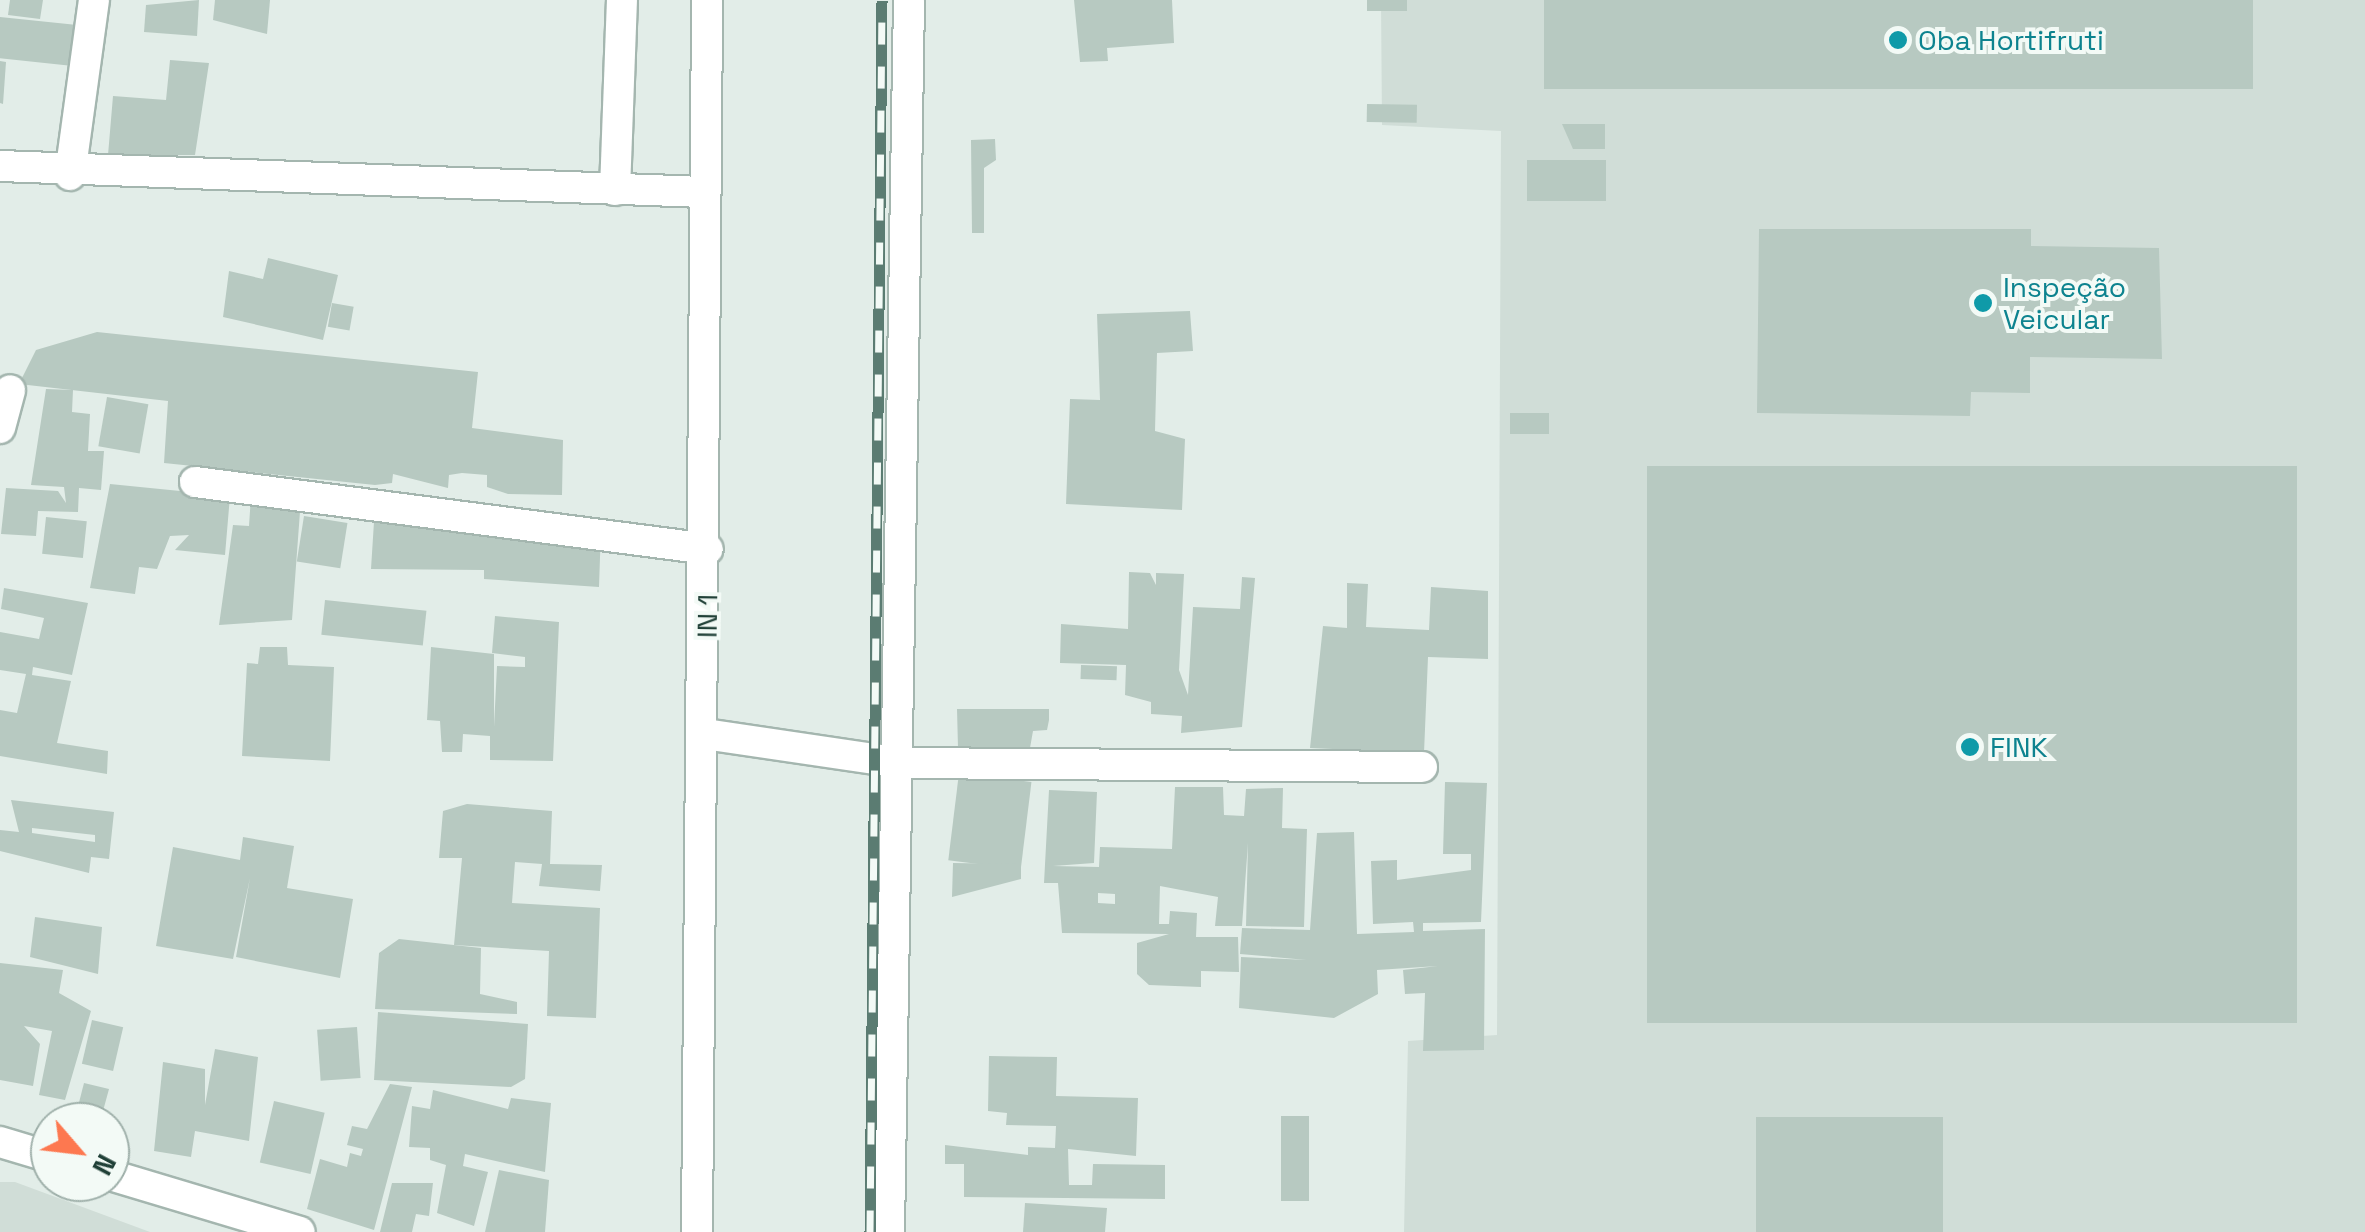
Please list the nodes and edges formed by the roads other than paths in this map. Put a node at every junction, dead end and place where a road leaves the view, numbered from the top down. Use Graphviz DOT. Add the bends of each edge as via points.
graph roads {
  1 [pos="94,0"];
  2 [pos="622,0"];
  3 [pos="706,0"];
  4 [pos="909,0"];
  5 [pos="0,166"];
  6 [pos="70,176"];
  7 [pos="616,190"];
  8 [pos="704,192"];
  9 [pos="10,390"];
  10 [pos="0,428"];
  11 [pos="195,482"];
  12 [pos="708,549"];
  13 [pos="705,734"];
  14 [pos="902,763"];
  15 [pos="1422,767"];
  16 [pos="0,1142"];
  17 [pos="30,1151"];
  18 [pos="130,1181"];
  19 [pos="300,1232"];
  20 [pos="697,1232"];
  21 [pos="889,1232"];
  1 -- 6 [label="street"];
  2 -- 7 [label="street"];
  3 -- 8 [label="street, IN 1"];
  4 -- 14 [label="street"];
  5 -- 6 [label="street"];
  6 -- 7 [label="street"];
  7 -- 8 [label="street"];
  8 -- 12 [label="street, IN 1"];
  9 -- 10 [label="street"];
  11 -- 12 [label="street"];
  12 -- 13 [label="street, IN 1"];
  13 -- 14 [label="street"];
  13 -- 20 [label="street, IN 1"];
  14 -- 15 [label="street"];
  14 -- 21 [label="street"];
  16 -- 17 [label="street"];
  18 -- 19 [label="street"];
}
